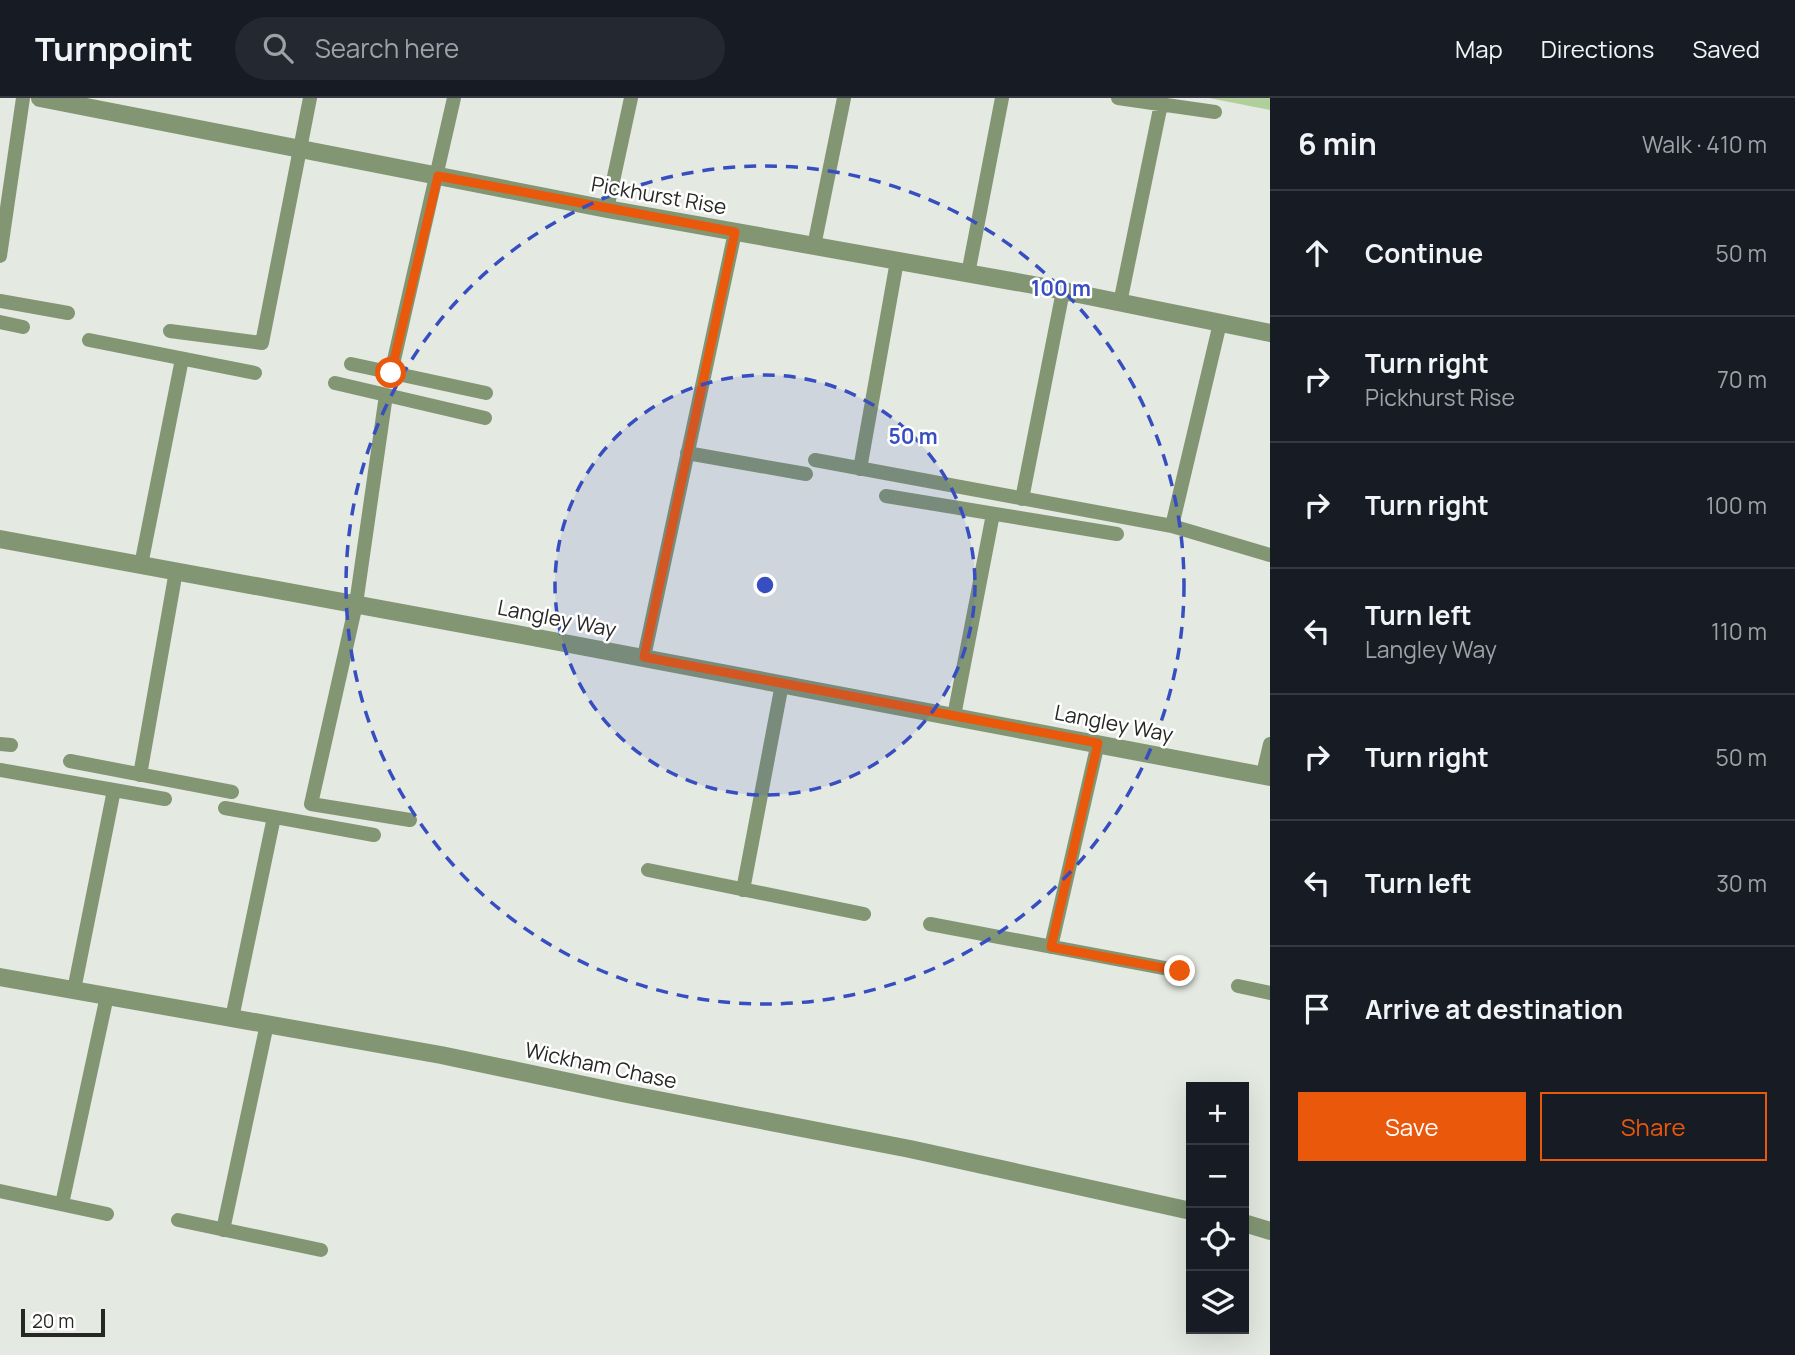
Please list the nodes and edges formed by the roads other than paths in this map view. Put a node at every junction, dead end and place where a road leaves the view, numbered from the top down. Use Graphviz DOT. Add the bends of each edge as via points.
graph roads {
  1 [pos="23,98"];
  2 [pos="40,98"];
  3 [pos="310,98"];
  4 [pos="454,98"];
  5 [pos="631,98"];
  6 [pos="845,98"];
  7 [pos="1002,98"];
  8 [pos="1118,98"];
  9 [pos="1161,104"];
  10 [pos="1214,111"];
  11 [pos="299,149"];
  12 [pos="438,176"];
  13 [pos="607,209"];
  14 [pos="735,232"];
  15 [pos="814,246"];
  16 [pos="0,256"];
  17 [pos="897,261"];
  18 [pos="968,274"];
  19 [pos="1063,291"];
  20 [pos="0,301"];
  21 [pos="1119,303"];
  22 [pos="68,313"];
  23 [pos="0,322"];
  24 [pos="1220,323"];
  25 [pos="23,327"];
  26 [pos="170,331"];
  27 [pos="1270,333"];
  28 [pos="89,340"];
  29 [pos="182,359"];
  30 [pos="351,364"];
  31 [pos="255,373"];
  32 [pos="391,373"];
  33 [pos="335,383"];
  34 [pos="486,393"];
  35 [pos="386,395"];
  36 [pos="485,418"];
  37 [pos="687,453"];
  38 [pos="815,460"];
  39 [pos="860,469"];
  40 [pos="806,474"];
  41 [pos="886,496"];
  42 [pos="1023,499"];
  43 [pos="993,514"];
  44 [pos="1172,526"];
  45 [pos="1116,534"];
  46 [pos="0,539"];
  47 [pos="1270,555"];
  48 [pos="141,565"];
  49 [pos="176,571"];
  50 [pos="356,604"];
  51 [pos="644,657"];
  52 [pos="782,684"];
  53 [pos="954,716"];
  54 [pos="1098,743"];
  55 [pos="1270,744"];
  56 [pos="70,761"];
  57 [pos="0,770"];
  58 [pos="140,775"];
  59 [pos="1266,776"];
  60 [pos="114,790"];
  61 [pos="232,792"];
  62 [pos="165,799"];
  63 [pos="225,808"];
  64 [pos="274,817"];
  65 [pos="410,820"];
  66 [pos="374,835"];
  67 [pos="648,870"];
  68 [pos="744,890"];
  69 [pos="864,914"];
  70 [pos="930,924"];
  71 [pos="1051,947"];
  72 [pos="1180,971"];
  73 [pos="0,977"];
  74 [pos="1238,986"];
  75 [pos="74,990"];
  76 [pos="1270,993"];
  77 [pos="107,996"];
  78 [pos="232,1018"];
  79 [pos="267,1024"];
  80 [pos="0,1191"];
  81 [pos="62,1204"];
  82 [pos="1186,1210"];
  83 [pos="107,1214"];
  84 [pos="178,1220"];
  85 [pos="1249,1225"];
  86 [pos="223,1230"];
  87 [pos="1270,1231"];
  88 [pos="320,1250"];
  1 -- 16 [label="lane"];
  2 -- 11 [label="street, Pickhurst Rise"];
  3 -- 11 [label="lane"];
  4 -- 12 [label="lane"];
  5 -- 13 [label="lane"];
  6 -- 15 [label="lane"];
  7 -- 18 [label="lane"];
  8 -- 9 [label="lane"];
  9 -- 10 [label="lane"];
  9 -- 21 [label="lane"];
  11 -- 12 [label="street, Pickhurst Rise"];
  11 -- 26 [label="lane" via="262,343"];
  12 -- 13 [label="street, Pickhurst Rise"];
  12 -- 32 [label="lane"];
  13 -- 14 [label="street, Pickhurst Rise"];
  14 -- 15 [label="street, Pickhurst Rise"];
  14 -- 37 [label="lane"];
  15 -- 17 [label="street, Pickhurst Rise"];
  17 -- 18 [label="street, Pickhurst Rise"];
  17 -- 39 [label="lane"];
  18 -- 19 [label="street, Pickhurst Rise"];
  19 -- 21 [label="street, Pickhurst Rise"];
  19 -- 42 [label="lane"];
  20 -- 22 [label="lane"];
  21 -- 24 [label="street, Pickhurst Rise"];
  23 -- 25 [label="lane"];
  24 -- 27 [label="street, Pickhurst Rise"];
  24 -- 44 [label="lane"];
  28 -- 29 [label="lane"];
  29 -- 31 [label="lane"];
  29 -- 48 [label="lane"];
  30 -- 32 [label="lane"];
  32 -- 34 [label="lane"];
  33 -- 35 [label="lane"];
  35 -- 36 [label="lane"];
  35 -- 50 [label="lane"];
  37 -- 40 [label="lane"];
  37 -- 51 [label="lane"];
  38 -- 39 [label="lane"];
  39 -- 42 [label="lane"];
  41 -- 43 [label="lane"];
  42 -- 44 [label="lane"];
  43 -- 45 [label="lane"];
  43 -- 53 [label="lane"];
  44 -- 47 [label="lane"];
  46 -- 48 [label="street, Langley Way"];
  48 -- 49 [label="street, Langley Way"];
  49 -- 50 [label="street, Langley Way"];
  49 -- 58 [label="lane"];
  50 -- 51 [label="street, Langley Way"];
  50 -- 65 [label="lane" via="311,804"];
  51 -- 52 [label="street, Langley Way"];
  52 -- 53 [label="street, Langley Way"];
  52 -- 68 [label="lane"];
  53 -- 54 [label="street, Langley Way"];
  54 -- 59 [label="street, Langley Way"];
  54 -- 71 [label="lane"];
  55 -- 59 [label="lane"];
  56 -- 58 [label="lane"];
  57 -- 60 [label="lane"];
  58 -- 61 [label="lane"];
  60 -- 62 [label="lane"];
  60 -- 75 [label="lane"];
  63 -- 64 [label="lane"];
  64 -- 66 [label="lane"];
  64 -- 78 [label="lane"];
  67 -- 68 [label="lane"];
  68 -- 69 [label="lane"];
  70 -- 71 [label="lane"];
  71 -- 72 [label="lane"];
  73 -- 75 [label="street, Wickham Chase"];
  74 -- 76 [label="lane"];
  75 -- 77 [label="street, Wickham Chase"];
  77 -- 78 [label="street, Wickham Chase"];
  77 -- 81 [label="lane"];
  78 -- 79 [label="street, Wickham Chase"];
  79 -- 82 [label="street, Wickham Chase" via="910,1149"];
  79 -- 86 [label="lane"];
  80 -- 81 [label="lane"];
  81 -- 83 [label="lane"];
  84 -- 86 [label="lane"];
  85 -- 87 [label="street"];
  86 -- 88 [label="lane"];
}
